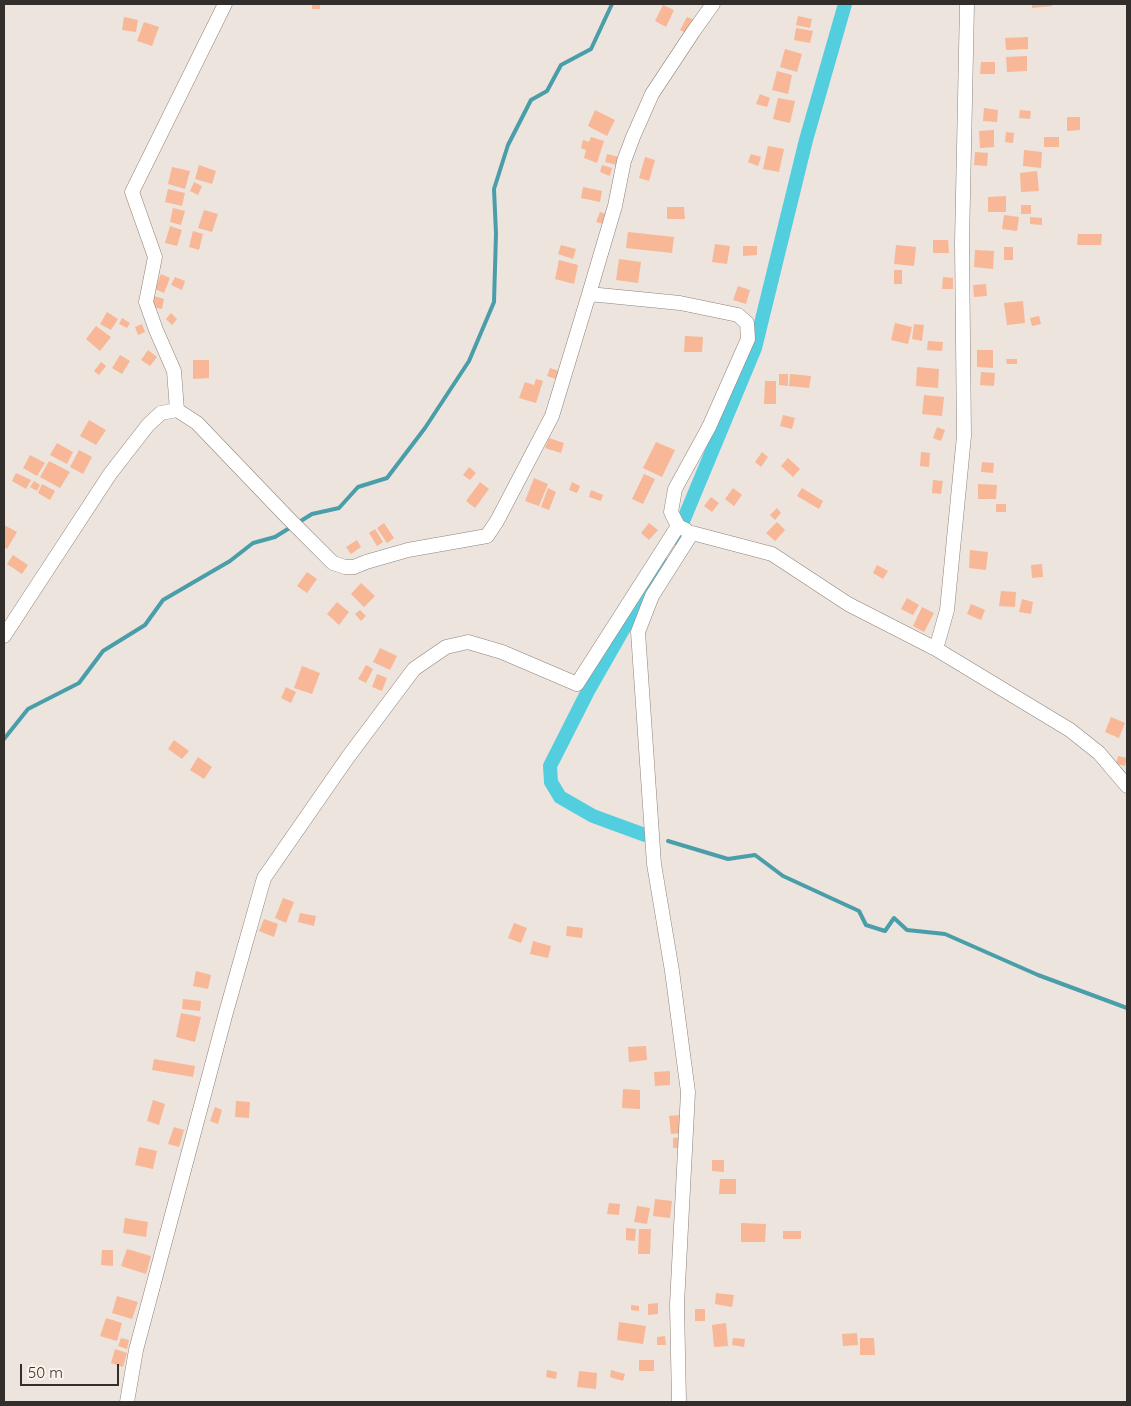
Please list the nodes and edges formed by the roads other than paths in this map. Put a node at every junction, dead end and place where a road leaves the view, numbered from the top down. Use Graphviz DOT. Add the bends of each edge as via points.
graph roads {
  1 [pos="225,4"];
  2 [pos="713,4"];
  3 [pos="967,4"];
  4 [pos="589,294"];
  5 [pos="177,410"];
  6 [pos="678,526"];
  7 [pos="692,533"];
  8 [pos="4,636"];
  9 [pos="936,649"];
  10 [pos="1127,786"];
  11 [pos="127,1402"];
  12 [pos="679,1402"];
  1 -- 5 [label="street" via="132,192 155,256 146,302 174,371"];
  2 -- 4 [label="street" via="652,94 633,137"];
  3 -- 9 [label="street" via="962,243 964,436 947,610"];
  4 -- 5 [label="street" via="552,416 488,536 408,550 354,567 333,563 197,423"];
  4 -- 6 [label="street" via="680,303 738,315 747,322 748,340 709,427 675,489 671,512"];
  5 -- 8 [label="street" via="161,414 148,425 110,474"];
  6 -- 7 [label="street"];
  6 -- 11 [label="street" via="577,684 502,652 468,642 446,647 414,669 264,878 141,1331"];
  7 -- 9 [label="street" via="772,554 848,604"];
  7 -- 12 [label="street" via="652,596 638,632 654,864 688,1092 676,1304"];
  9 -- 10 [label="street" via="1070,730 1099,753"];
}
